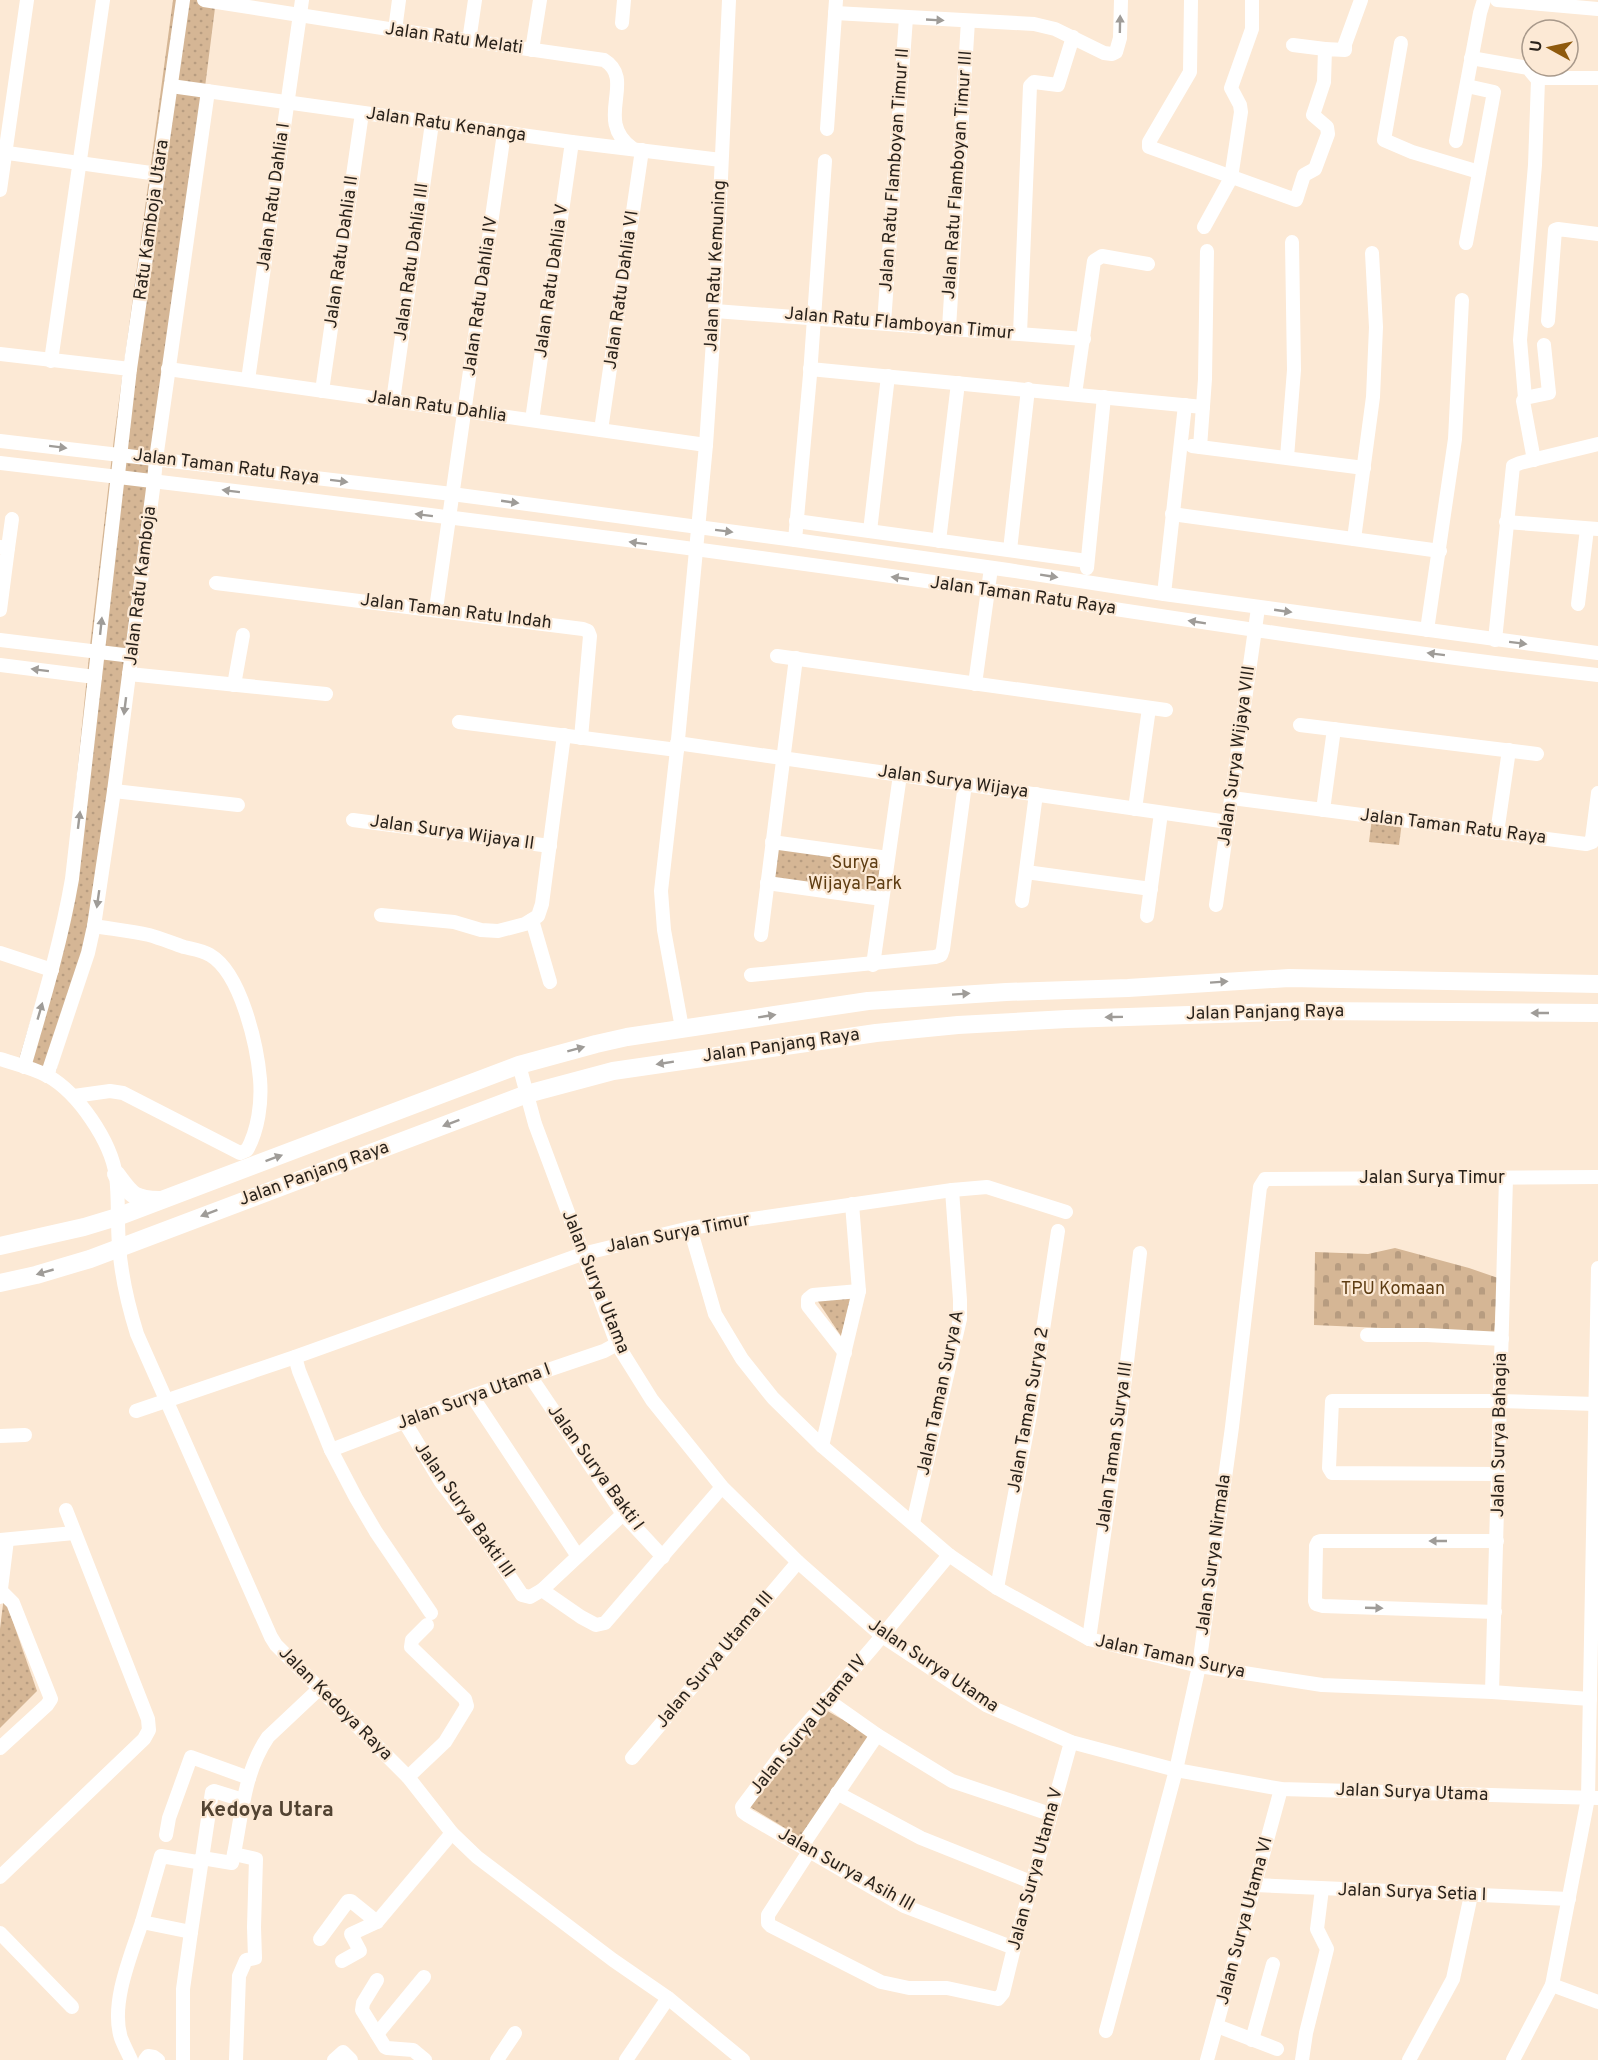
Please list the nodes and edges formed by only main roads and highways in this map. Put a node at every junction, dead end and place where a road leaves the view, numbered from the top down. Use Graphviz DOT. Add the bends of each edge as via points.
graph roads {
  1 [pos="1179,984"];
  2 [pos="1598,984"];
  3 [pos="1144,987"];
  4 [pos="1598,1013"];
  5 [pos="1180,1014"];
  6 [pos="1142,1016"];
  7 [pos="116,1174"];
  8 [pos="160,1200"];
  9 [pos="0,1246"];
  10 [pos="0,1282"];
  1 -- 2 [label="main road, Jalan Panjang Raya, one-way" via="1289,978"];
  1 -- 3 [label="main road, Jalan Panjang Raya"];
  1 -- 5 [label="main road" via="1171,1002"];
  3 -- 6 [label="main road" via="1149,1006"];
  8 -- 3 [label="main road, Jalan Panjang Raya, one-way" via="519,1065 596,1044 868,1001"];
  4 -- 5 [label="main road, Jalan Panjang Raya, one-way"];
  5 -- 6 [label="main road, Jalan Panjang Raya"];
  6 -- 10 [label="main road, Jalan Panjang Raya, one-way" via="876,1033 613,1071 527,1094 90,1259"];
  7 -- 8 [label="main road" via="135,1197"];
  8 -- 9 [label="main road, Jalan Panjang Raya"];
}
